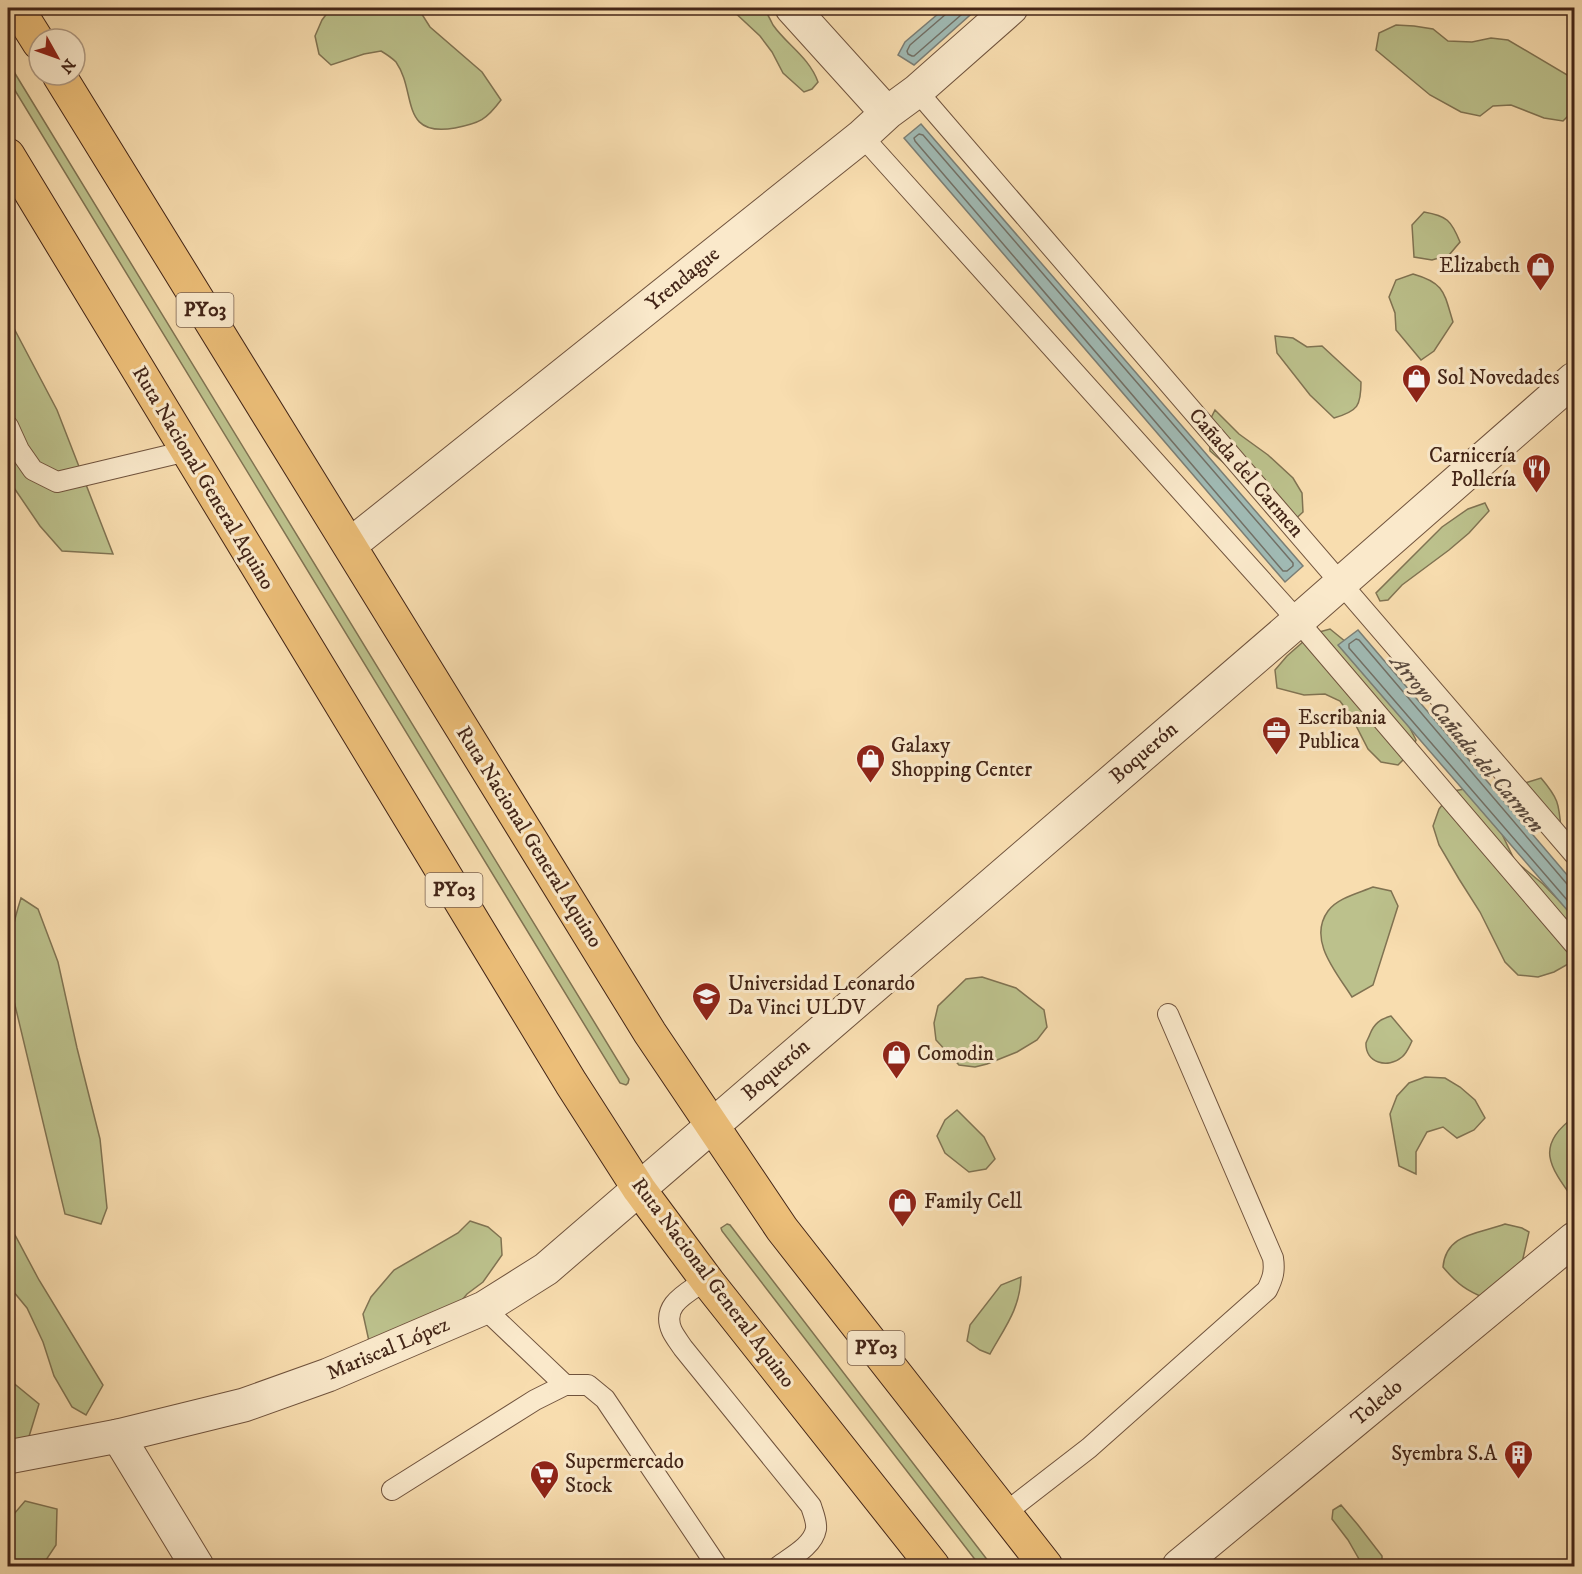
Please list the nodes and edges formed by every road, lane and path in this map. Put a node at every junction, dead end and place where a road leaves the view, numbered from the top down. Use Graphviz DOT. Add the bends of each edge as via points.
graph roads {
  1 [pos="17,8"];
  2 [pos="792,8"];
  3 [pos="1011,8"];
  4 [pos="29,27"];
  5 [pos="66,87"];
  6 [pos="917,91"];
  7 [pos="887,113"];
  8 [pos="862,136"];
  9 [pos="9,163"];
  10 [pos="1575,379"];
  11 [pos="8,426"];
  12 [pos="187,451"];
  13 [pos="350,545"];
  14 [pos="1338,585"];
  15 [pos="1302,617"];
  16 [pos="1575,854"];
  17 [pos="1575,944"];
  18 [pos="1168,1014"];
  19 [pos="712,1126"];
  20 [pos="639,1189"];
  21 [pos="1575,1239"];
  22 [pos="707,1279"];
  23 [pos="484,1308"];
  24 [pos="565,1385"];
  25 [pos="118,1436"];
  26 [pos="8,1456"];
  27 [pos="392,1490"];
  28 [pos="1005,1514"];
  29 [pos="197,1566"];
  30 [pos="717,1566"];
  31 [pos="779,1566"];
  32 [pos="933,1566"];
  33 [pos="1046,1566"];
  34 [pos="1179,1566"];
  1 -- 4 [label="highway"];
  2 -- 7 [label="street"];
  3 -- 6 [label="street, Yrendague"];
  5 -- 13 [label="highway, Ruta Nacional General Aquino / PY03"];
  6 -- 7 [label="street, Yrendague"];
  6 -- 14 [label="lane, Cañada del Carmen"];
  7 -- 8 [label="street, Yrendague"];
  8 -- 13 [label="street, Yrendague"];
  8 -- 15 [label="lane"];
  9 -- 12 [label="highway, Ruta Nacional General Aquino / PY03"];
  10 -- 14 [label="street, Boquerón"];
  11 -- 12 [label="lane" via="33,470 57,482"];
  12 -- 20 [label="highway, Ruta Nacional General Aquino / PY03"];
  13 -- 19 [label="highway, Ruta Nacional General Aquino / PY03" via="650,1033"];
  14 -- 15 [label="street, Boquerón"];
  14 -- 16 [label="lane, Cañada del Carmen"];
  15 -- 17 [label="lane"];
  15 -- 19 [label="street, Boquerón"];
  18 -- 28 [label="lane" via="1273,1258 1275,1271 1267,1290 1089,1448"];
  19 -- 20 [label="street, Mariscal López"];
  19 -- 28 [label="highway, Ruta Nacional General Aquino / PY03" via="782,1229"];
  20 -- 22 [label="highway, Ruta Nacional General Aquino / PY03"];
  20 -- 23 [label="street, Mariscal López" via="546,1269"];
  21 -- 34 [label="street, Toledo"];
  22 -- 31 [label="lane" via="673,1304 668,1314 671,1330 811,1506 816,1531 810,1542"];
  22 -- 32 [label="highway, Ruta Nacional General Aquino / PY03"];
  23 -- 24 [label="lane"];
  23 -- 25 [label="street, Mariscal López" via="328,1375 244,1405"];
  24 -- 27 [label="lane"];
  24 -- 30 [label="lane" via="588,1385 605,1399"];
  25 -- 26 [label="street, Mariscal López"];
  25 -- 29 [label="street"];
  28 -- 33 [label="highway, Ruta Nacional General Aquino / PY03"];
}
